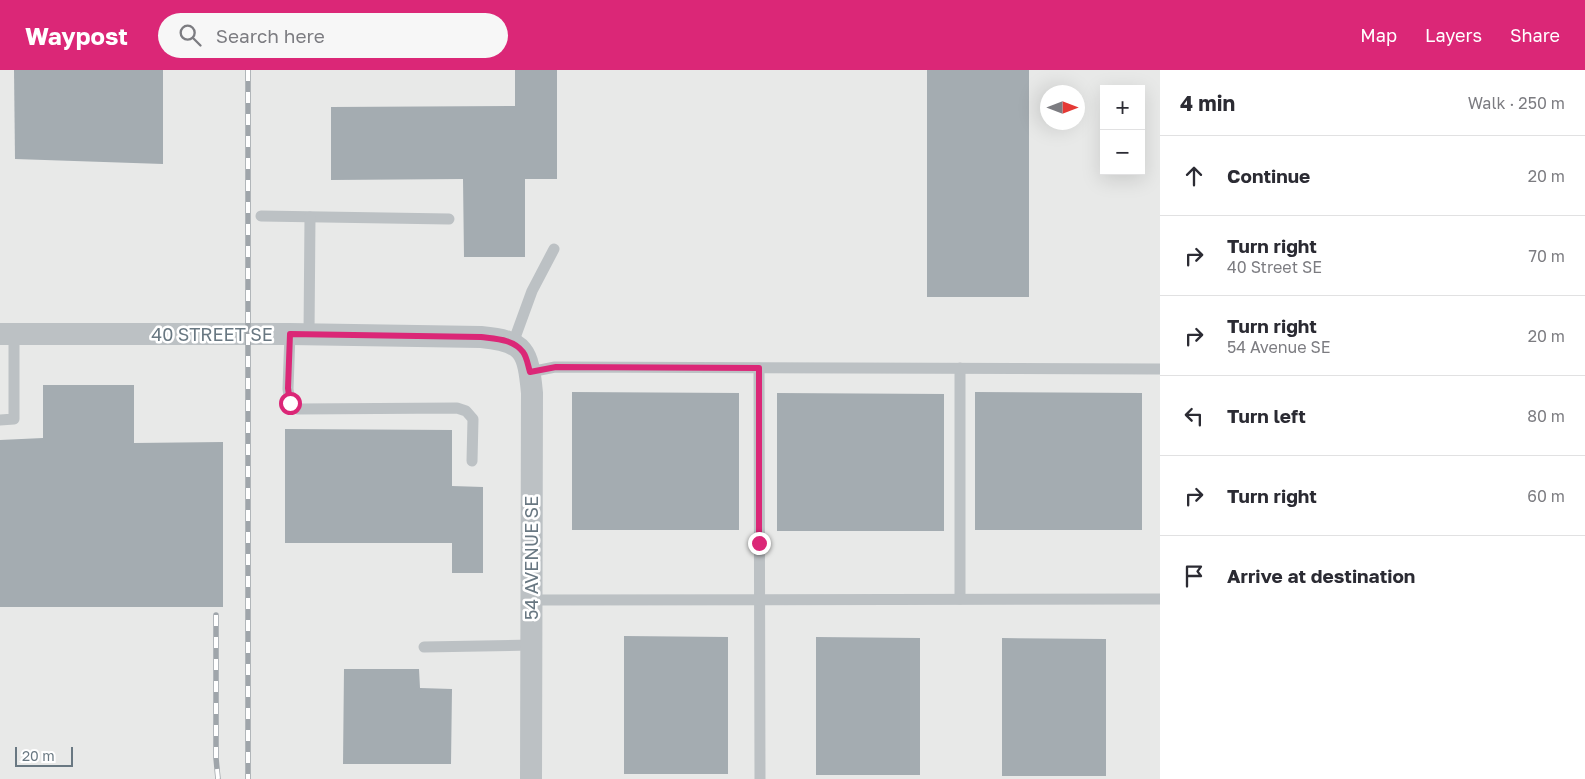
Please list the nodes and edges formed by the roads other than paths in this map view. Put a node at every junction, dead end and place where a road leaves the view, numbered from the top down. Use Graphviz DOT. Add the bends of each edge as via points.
graph roads {
  1 [pos="261,216"];
  2 [pos="310,217"];
  3 [pos="449,219"];
  4 [pos="554,249"];
  5 [pos="7,334"];
  6 [pos="299,334"];
  7 [pos="513,343"];
  8 [pos="759,368"];
  9 [pos="960,368"];
  10 [pos="1160,369"];
  11 [pos="530,372"];
  12 [pos="0,420"];
  13 [pos="472,461"];
  14 [pos="1160,598"];
  15 [pos="960,599"];
  16 [pos="531,600"];
  17 [pos="759,600"];
  18 [pos="531,645"];
  19 [pos="424,647"];
  20 [pos="531,779"];
  21 [pos="760,779"];
  1 -- 2 [label="lane"];
  2 -- 3 [label="lane"];
  2 -- 6 [label="lane"];
  4 -- 7 [label="lane" via="532,291"];
  5 -- 6 [label="street, 40 STREET SE"];
  5 -- 12 [label="lane" via="14,420"];
  6 -- 7 [label="street, 40 STREET SE" via="481,337"];
  6 -- 13 [label="lane" via="288,388 290,403 298,410 457,408 466,411 473,419"];
  7 -- 11 [label="street, 54 AVENUE SE" via="524,353"];
  8 -- 9 [label="lane"];
  8 -- 11 [label="lane" via="556,367"];
  8 -- 17 [label="lane"];
  9 -- 10 [label="lane"];
  9 -- 15 [label="lane"];
  11 -- 16 [label="street, 54 AVENUE SE"];
  14 -- 15 [label="lane"];
  15 -- 17 [label="lane"];
  16 -- 17 [label="lane"];
  16 -- 18 [label="street, 54 AVENUE SE"];
  17 -- 21 [label="lane"];
  18 -- 19 [label="lane"];
  18 -- 20 [label="street, 54 AVENUE SE"];
}
